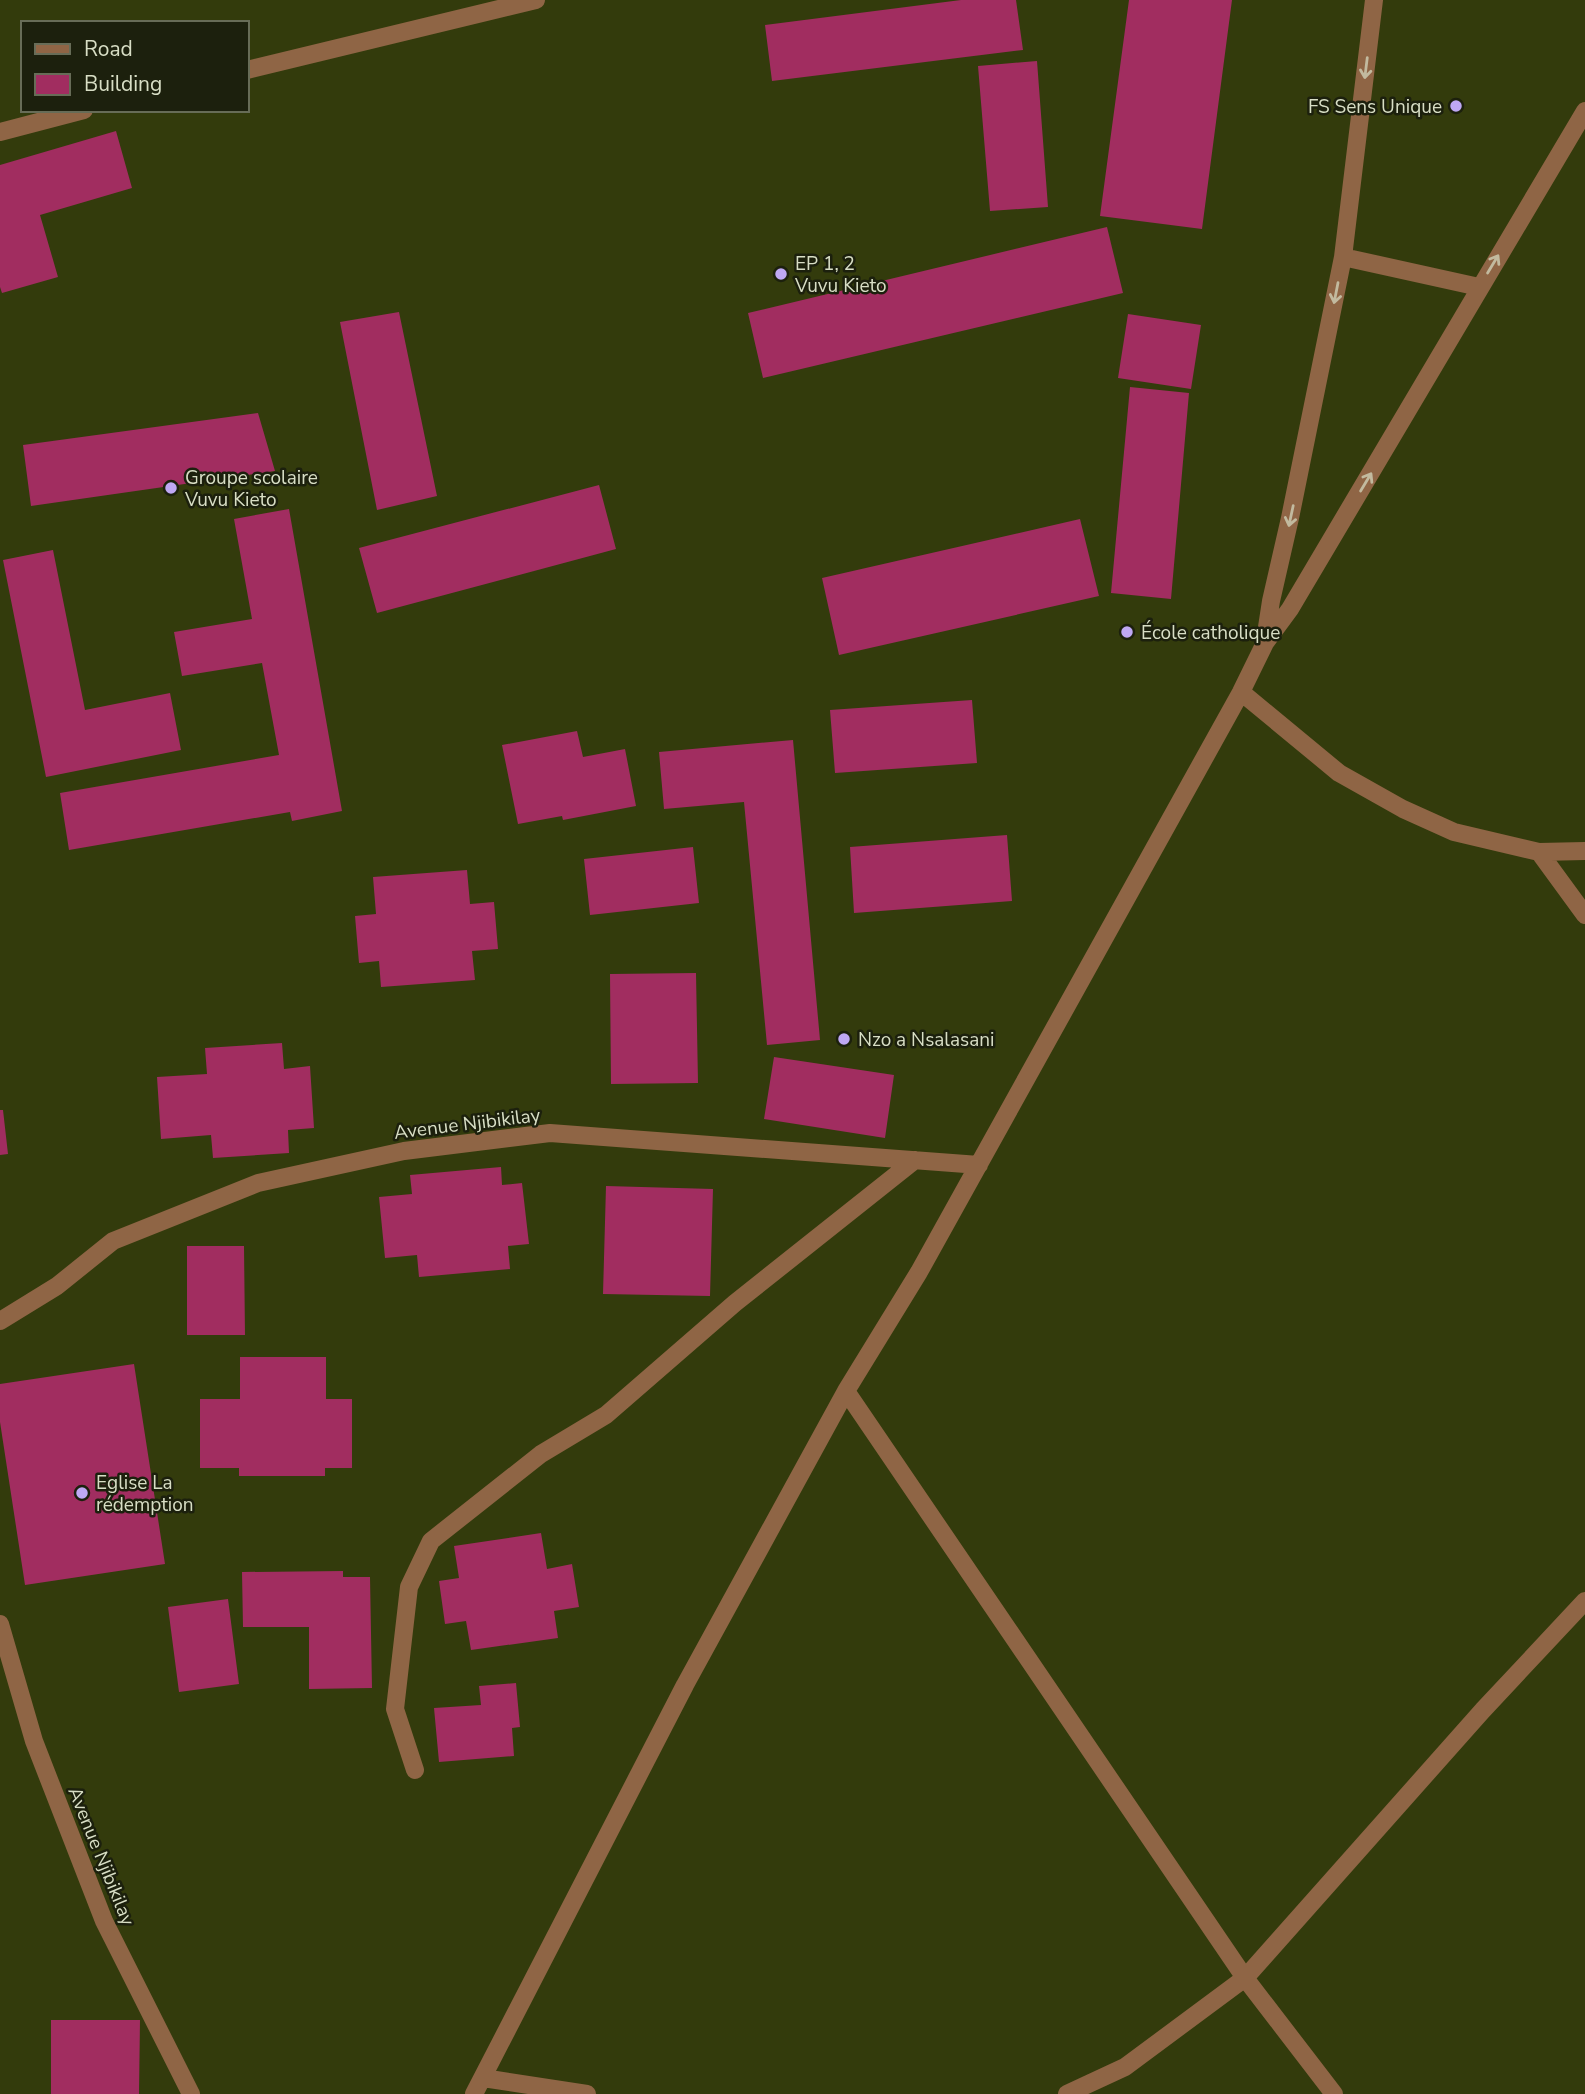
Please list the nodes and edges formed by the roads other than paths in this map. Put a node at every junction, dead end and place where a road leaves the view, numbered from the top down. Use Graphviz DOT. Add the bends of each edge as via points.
graph roads {
  1 [pos="536,0"];
  2 [pos="1374,0"];
  3 [pos="248,70"];
  4 [pos="1585,111"];
  5 [pos="76,112"];
  6 [pos="0,132"];
  7 [pos="1343,257"];
  8 [pos="1479,287"];
  9 [pos="1265,643"];
  10 [pos="1241,692"];
  11 [pos="1585,851"];
  12 [pos="1539,852"];
  13 [pos="1585,915"];
  14 [pos="915,1160"];
  15 [pos="979,1165"];
  16 [pos="0,1321"];
  17 [pos="846,1391"];
  18 [pos="1585,1601"];
  19 [pos="0,1624"];
  20 [pos="415,1770"];
  21 [pos="1245,1978"];
  22 [pos="483,2078"];
  23 [pos="191,2094"];
  24 [pos="474,2094"];
  25 [pos="587,2094"];
  26 [pos="1067,2094"];
  27 [pos="1334,2094"];
  1 -- 3 [label="street"];
  2 -- 7 [label="street, one-way"];
  8 -- 4 [label="street, one-way"];
  5 -- 6 [label="street"];
  7 -- 8 [label="street"];
  7 -- 9 [label="street, one-way"];
  9 -- 8 [label="street, one-way" via="1297,597"];
  9 -- 10 [label="street"];
  10 -- 12 [label="street" via="1339,773 1403,809 1454,832"];
  10 -- 15 [label="street"];
  11 -- 12 [label="street"];
  12 -- 13 [label="street"];
  14 -- 15 [label="street, Avenue Njibikilay"];
  14 -- 16 [label="street, Avenue Njibikilay" via="550,1133 404,1151 258,1183 113,1241 57,1286"];
  14 -- 20 [label="street" via="735,1303 606,1415 541,1454 431,1541 410,1587 395,1709"];
  15 -- 17 [label="street"];
  17 -- 21 [label="street"];
  17 -- 22 [label="street" via="685,1685"];
  18 -- 21 [label="street"];
  19 -- 23 [label="street, Avenue Njibikilay" via="34,1741 104,1921"];
  21 -- 26 [label="street" via="1125,2067"];
  21 -- 27 [label="street"];
  22 -- 24 [label="street"];
  22 -- 25 [label="street"];
}
